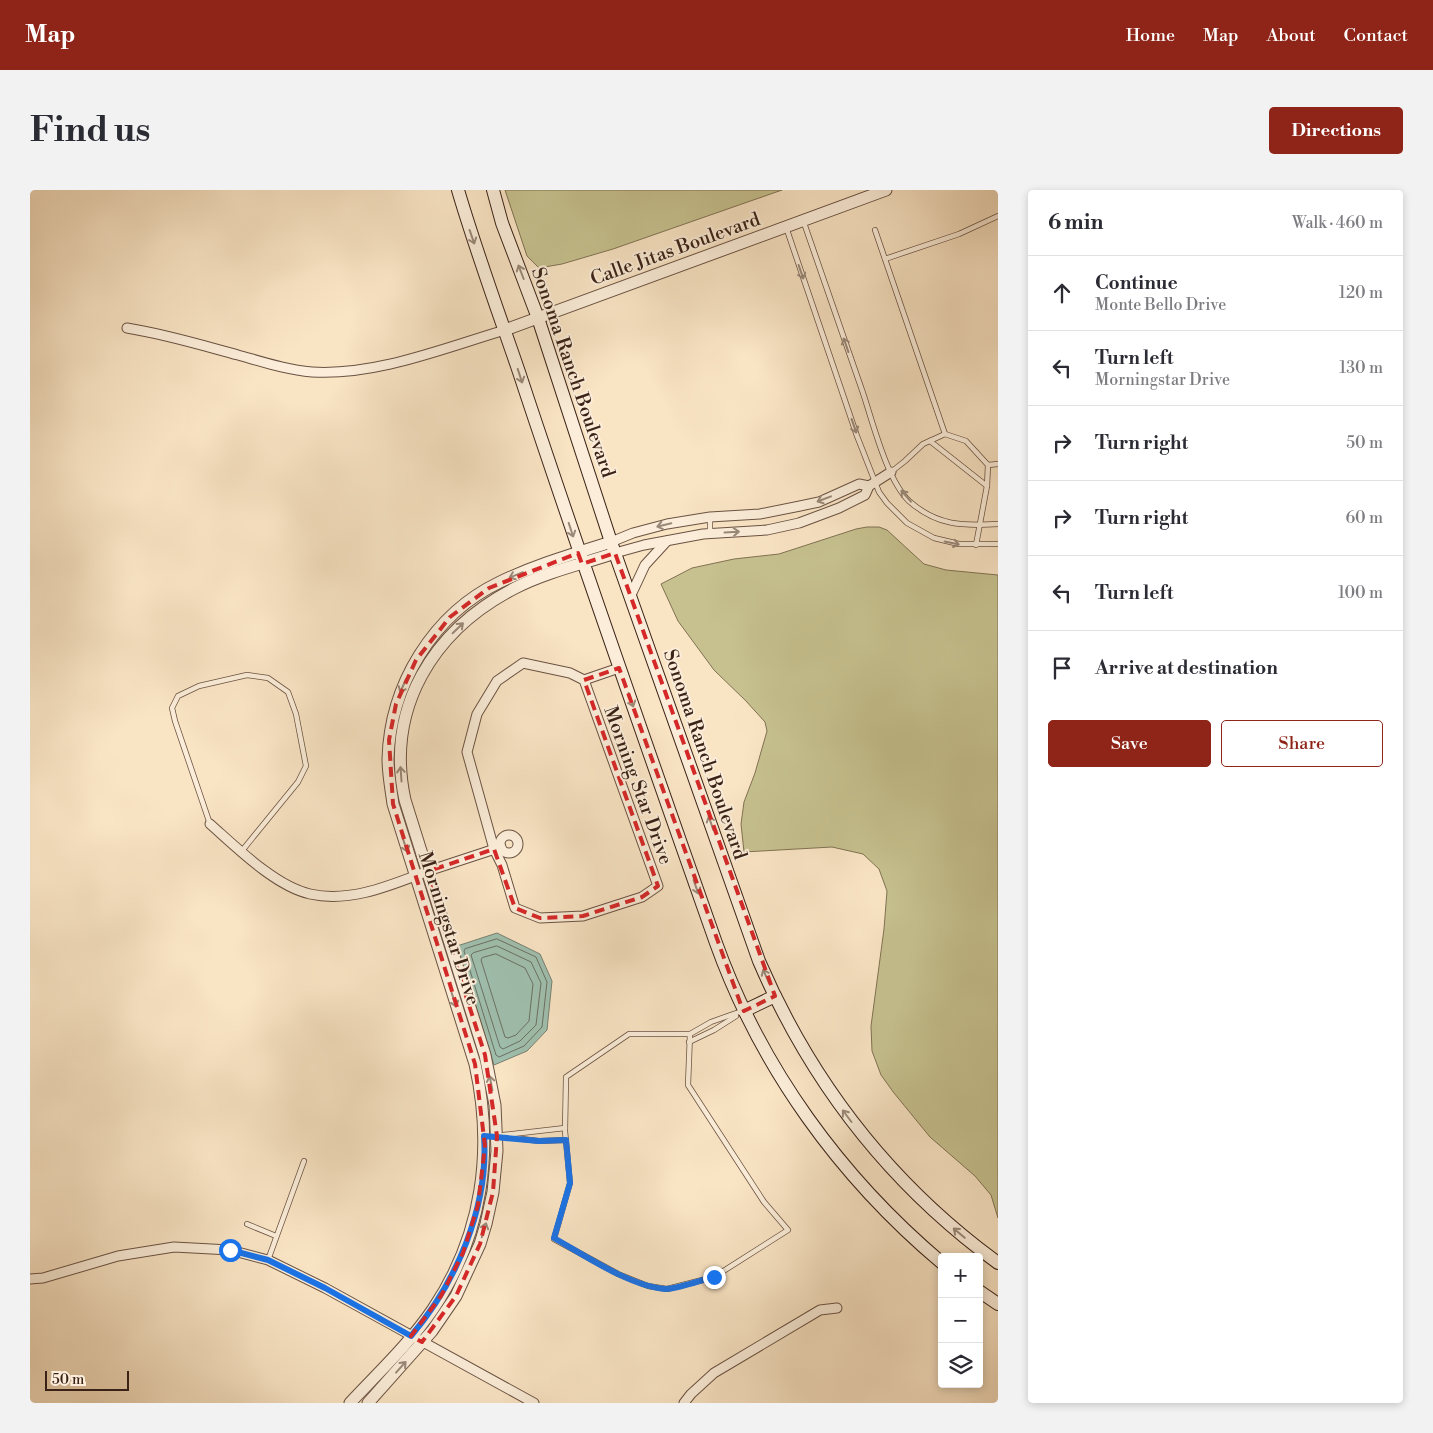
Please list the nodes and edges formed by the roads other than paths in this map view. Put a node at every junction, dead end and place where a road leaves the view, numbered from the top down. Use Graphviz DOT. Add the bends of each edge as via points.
graph roads {
  1 [pos="458,190"];
  2 [pos="493,190"];
  3 [pos="886,190"];
  4 [pos="998,216"];
  5 [pos="803,220"];
  6 [pos="786,226"];
  7 [pos="875,230"];
  8 [pos="885,259"];
  9 [pos="538,318"];
  10 [pos="127,328"];
  11 [pos="505,330"];
  12 [pos="945,434"];
  13 [pos="930,441"];
  14 [pos="998,464"];
  15 [pos="988,465"];
  16 [pos="891,472"];
  17 [pos="872,484"];
  18 [pos="987,486"];
  19 [pos="710,517"];
  20 [pos="998,524"];
  21 [pos="979,525"];
  22 [pos="710,533"];
  23 [pos="667,541"];
  24 [pos="998,544"];
  25 [pos="976,545"];
  26 [pos="613,547"];
  27 [pos="580,558"];
  28 [pos="631,596"];
  29 [pos="619,668"];
  30 [pos="584,680"];
  31 [pos="210,824"];
  32 [pos="498,848"];
  33 [pos="241,852"];
  34 [pos="421,875"];
  35 [pos="775,996"];
  36 [pos="744,1011"];
  37 [pos="690,1034"];
  38 [pos="689,1042"];
  39 [pos="565,1128"];
  40 [pos="484,1136"];
  41 [pos="497,1136"];
  42 [pos="566,1140"];
  43 [pos="304,1161"];
  44 [pos="247,1224"];
  45 [pos="276,1236"];
  46 [pos="938,1259"];
  47 [pos="268,1260"];
  48 [pos="998,1263"];
  49 [pos="30,1279"];
  50 [pos="983,1295"];
  51 [pos="998,1304"];
  52 [pos="837,1308"];
  53 [pos="411,1336"];
  54 [pos="422,1342"];
  55 [pos="350,1403"];
  56 [pos="368,1403"];
  57 [pos="534,1403"];
  58 [pos="684,1403"];
  1 -- 11 [label="main road, one-way"];
  9 -- 2 [label="main road, Sonoma Ranch Boulevard, one-way"];
  3 -- 5 [label="street, Calle Jitas Boulevard"];
  4 -- 8 [label="lane" via="960,234"];
  5 -- 6 [label="street, Calle Jitas Boulevard"];
  16 -- 5 [label="lane, one-way"];
  6 -- 9 [label="street, Calle Jitas Boulevard"];
  6 -- 17 [label="lane, one-way"];
  7 -- 8 [label="lane"];
  8 -- 12 [label="lane"];
  9 -- 11 [label="street, Calle Jitas Boulevard"];
  9 -- 26 [label="main road, Sonoma Ranch Boulevard"];
  10 -- 11 [label="street" via="182,339 292,369 326,372 402,361"];
  11 -- 27 [label="main road, one-way"];
  12 -- 13 [label="lane"];
  12 -- 15 [label="lane" via="966,441"];
  13 -- 16 [label="lane"];
  13 -- 18 [label="lane"];
  14 -- 15 [label="lane"];
  15 -- 18 [label="lane"];
  16 -- 17 [label="street"];
  21 -- 16 [label="lane, one-way" via="950,524 925,512 909,501"];
  17 -- 19 [label="street, one-way" via="859,484 818,502 800,506 760,514"];
  22 -- 17 [label="street, one-way" via="767,530 799,523 865,495"];
  17 -- 25 [label="lane, one-way" via="914,528 947,542"];
  18 -- 21 [label="lane"];
  19 -- 22 [label="lane"];
  19 -- 26 [label="street, one-way" via="632,533"];
  20 -- 21 [label="lane"];
  21 -- 25 [label="lane"];
  22 -- 23 [label="street"];
  23 -- 26 [label="street"];
  23 -- 28 [label="street" via="645,565"];
  24 -- 25 [label="lane"];
  26 -- 27 [label="street, Morningstar Drive"];
  26 -- 28 [label="main road, Sonoma Ranch Boulevard"];
  27 -- 29 [label="main road"];
  27 -- 34 [label="street, Morningstar Drive" via="512,577 475,597 439,628 408,675 392,722 388,774 397,820"];
  35 -- 28 [label="main road, Sonoma Ranch Boulevard, one-way" via="759,961"];
  29 -- 30 [label="street"];
  29 -- 36 [label="main road, one-way" via="723,963"];
  30 -- 32 [label="street" via="570,673 523,662 497,681 477,714 467,752"];
  30 -- 32 [label="street, Morning Star Drive" via="658,886 642,897 583,916 540,918 515,908"];
  31 -- 33 [label="street"];
  31 -- 33 [label="lane" via="172,708 178,696 199,686 247,675 268,678 288,692 296,714 306,766 298,782"];
  32 -- 34 [label="street"];
  33 -- 34 [label="street" via="280,881 309,894 341,896 384,888"];
  34 -- 40 [label="street, Morningstar Drive, one-way" via="475,1064 483,1106"];
  41 -- 34 [label="street, Morningstar Drive, one-way" via="495,1105 485,1055"];
  35 -- 36 [label="main road"];
  48 -- 35 [label="main road, Sonoma Ranch Boulevard, one-way" via="922,1200 865,1139 817,1072"];
  36 -- 37 [label="lane" via="711,1022"];
  36 -- 38 [label="lane"];
  36 -- 46 [label="main road" via="790,1093 839,1160 885,1212"];
  37 -- 38 [label="lane"];
  37 -- 39 [label="lane" via="629,1034 566,1077"];
  38 -- 42 [label="lane" via="688,1086 764,1202 788,1230 714,1277 668,1289 640,1283 554,1238 570,1183"];
  39 -- 41 [label="lane"];
  39 -- 42 [label="lane"];
  40 -- 41 [label="street"];
  40 -- 53 [label="street, Morningstar Drive" via="478,1205 463,1253 441,1296"];
  41 -- 42 [label="lane" via="539,1141"];
  54 -- 41 [label="street, Morningstar Drive, one-way" via="456,1296 480,1244 493,1192"];
  43 -- 45 [label="lane"];
  44 -- 45 [label="lane"];
  45 -- 47 [label="lane"];
  47 -- 49 [label="street" via="230,1250 174,1247 118,1256"];
  47 -- 53 [label="street"];
  50 -- 51 [label="main road"];
  52 -- 58 [label="street" via="820,1310 714,1373"];
  53 -- 54 [label="street"];
  53 -- 55 [label="street, Morningstar Drive"];
  56 -- 54 [label="street, Morningstar Drive, one-way"];
  54 -- 57 [label="street"];
}
